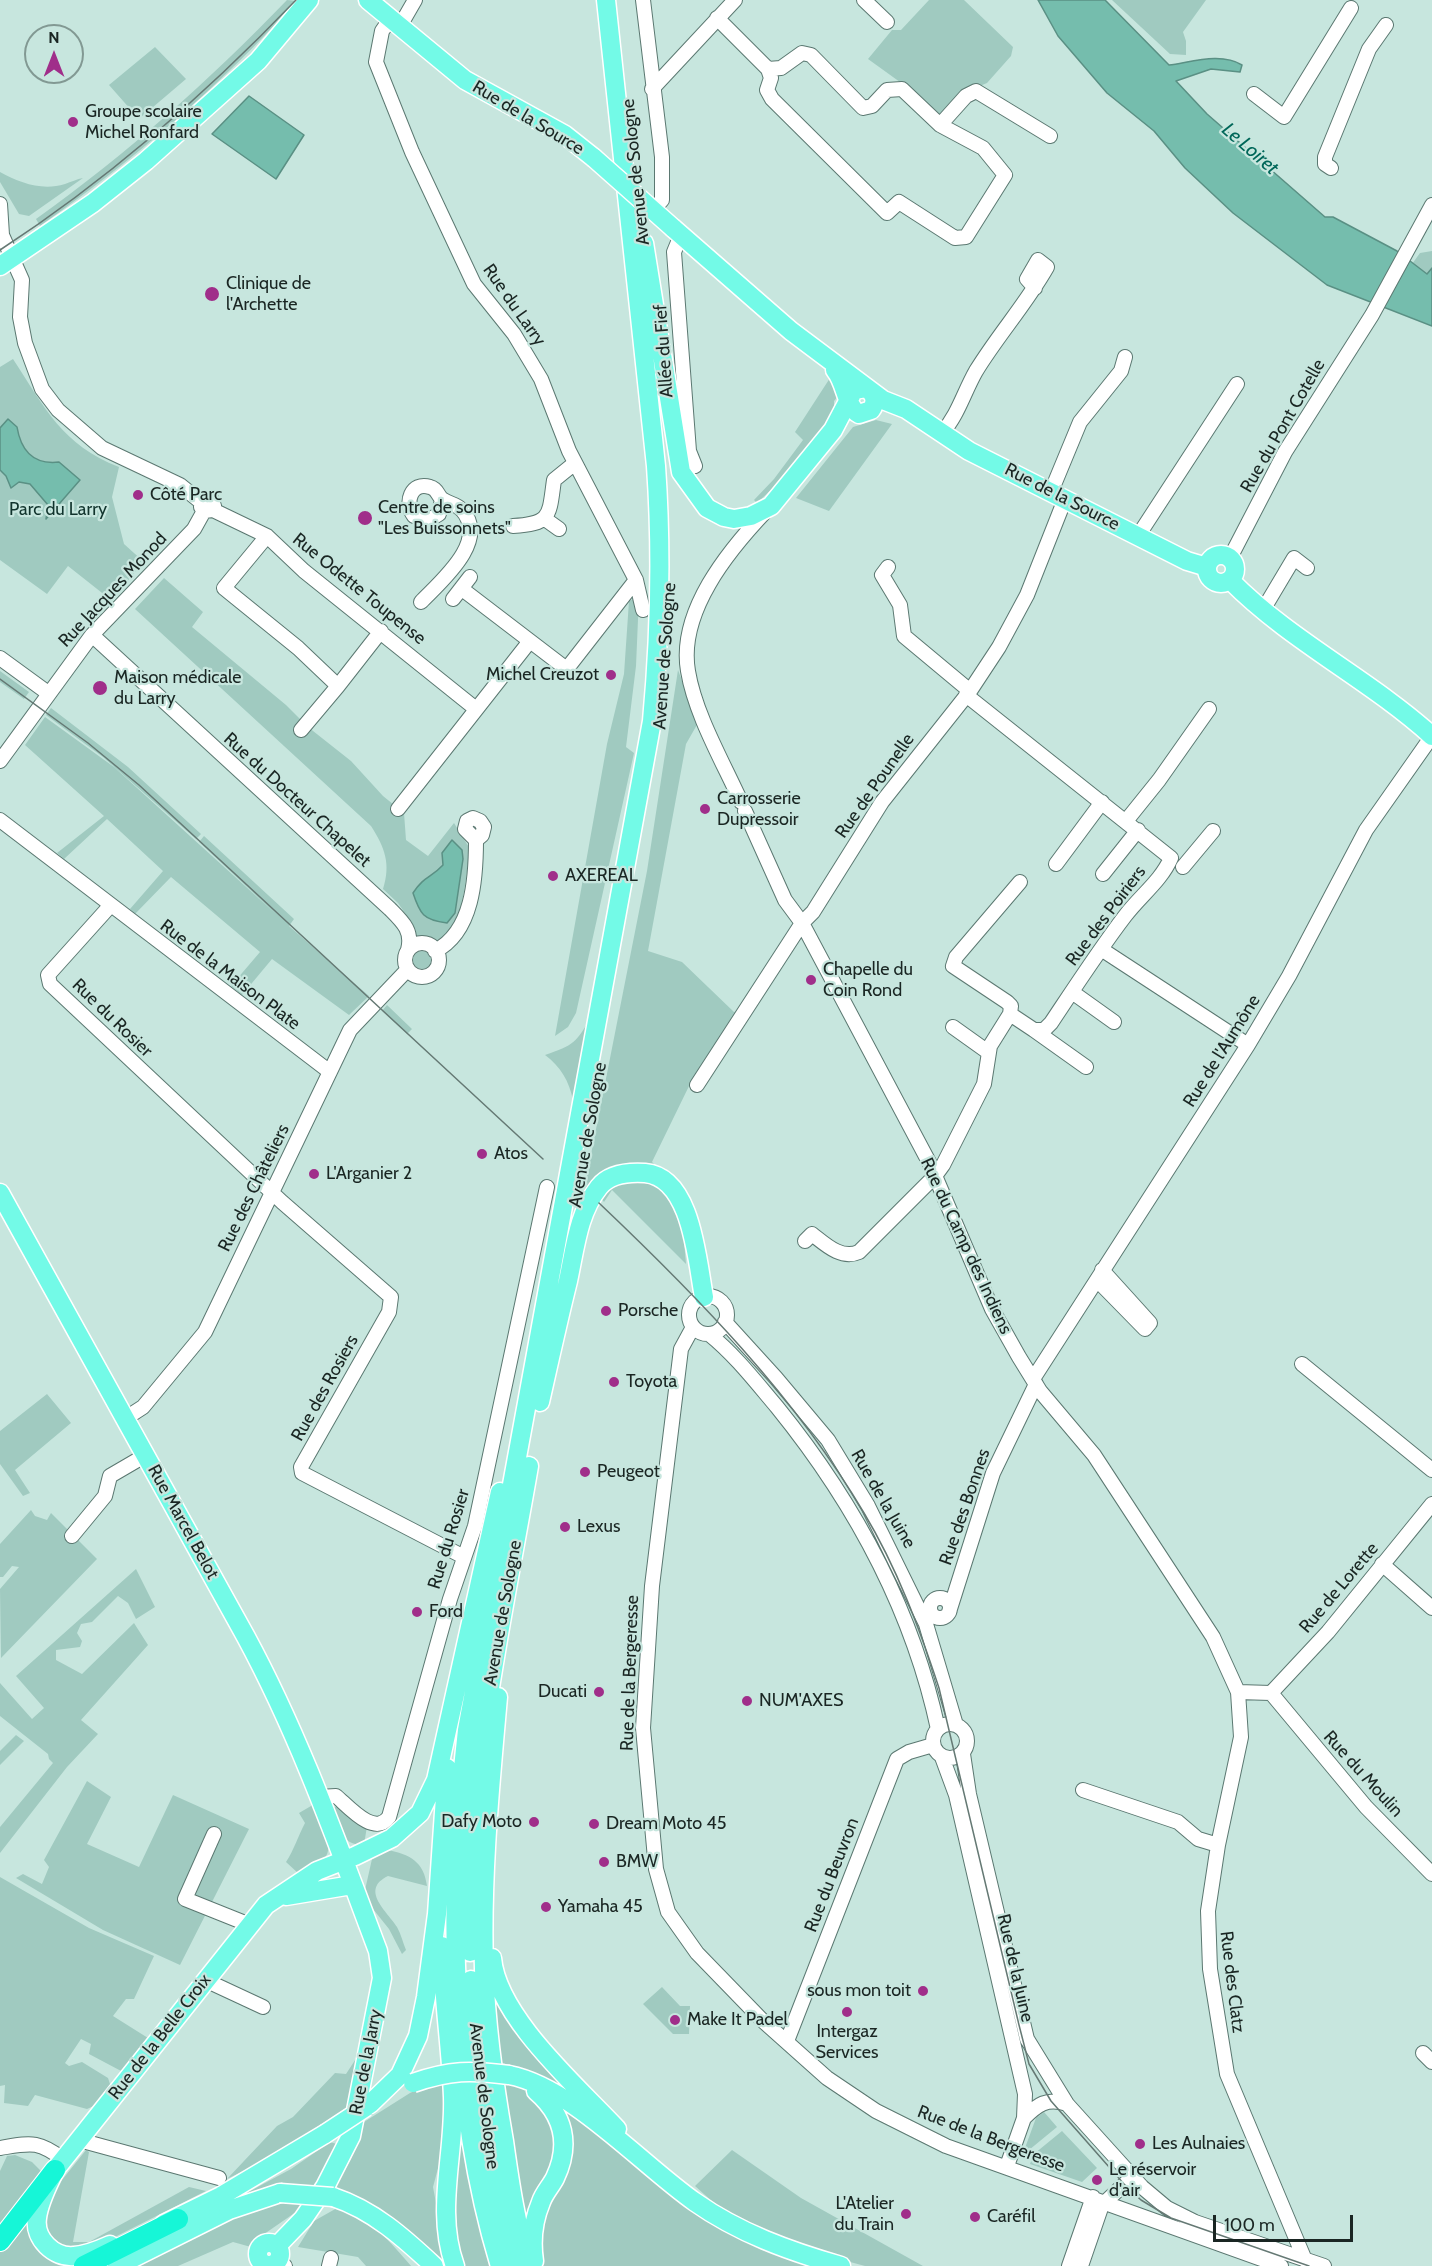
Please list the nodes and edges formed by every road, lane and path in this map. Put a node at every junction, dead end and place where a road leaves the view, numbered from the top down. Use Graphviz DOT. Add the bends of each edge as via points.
graph roads {
  1 [pos="309,0"];
  2 [pos="368,0"];
  3 [pos="415,0"];
  4 [pos="606,0"];
  5 [pos="617,0"];
  6 [pos="643,0"];
  7 [pos="735,0"];
  8 [pos="864,0"];
  9 [pos="1351,8"];
  10 [pos="717,18"];
  11 [pos="395,22"];
  12 [pos="887,22"];
  13 [pos="1386,25"];
  14 [pos="768,69"];
  15 [pos="652,89"];
  16 [pos="1254,94"];
  17 [pos="940,125"];
  18 [pos="1050,136"];
  19 [pos="1331,168"];
  20 [pos="0,204"];
  21 [pos="1432,205"];
  22 [pos="653,210"];
  23 [pos="677,231"];
  24 [pos="644,243"];
  25 [pos="7,262"];
  26 [pos="1035,288"];
  27 [pos="823,355"];
  28 [pos="1125,357"];
  29 [pos="1237,384"];
  30 [pos="870,390"];
  31 [pos="849,396"];
  32 [pos="863,414"];
  33 [pos="920,420"];
  34 [pos="833,430"];
  35 [pos="942,433"];
  36 [pos="575,463"];
  37 [pos="695,466"];
  38 [pos="1058,496"];
  39 [pos="442,499"];
  40 [pos="771,506"];
  41 [pos="205,507"];
  42 [pos="724,517"];
  43 [pos="544,519"];
  44 [pos="513,526"];
  45 [pos="559,529"];
  46 [pos="267,536"];
  47 [pos="1138,536"];
  48 [pos="731,553"];
  49 [pos="1230,558"];
  50 [pos="888,567"];
  51 [pos="1207,567"];
  52 [pos="1307,568"];
  53 [pos="471,577"];
  54 [pos="636,580"];
  55 [pos="1230,580"];
  56 [pos="421,602"];
  57 [pos="643,610"];
  58 [pos="1263,610"];
  59 [pos="381,631"];
  60 [pos="92,635"];
  61 [pos="530,641"];
  62 [pos="0,658"];
  63 [pos="338,686"];
  64 [pos="48,693"];
  65 [pos="968,693"];
  66 [pos="476,709"];
  67 [pos="1209,709"];
  68 [pos="301,729"];
  69 [pos="1432,736"];
  70 [pos="0,761"];
  71 [pos="1102,802"];
  72 [pos="398,809"];
  73 [pos="0,820"];
  74 [pos="1126,821"];
  75 [pos="1137,830"];
  76 [pos="1213,831"];
  77 [pos="476,840"];
  78 [pos="1171,858"];
  79 [pos="1056,864"];
  80 [pos="1103,874"];
  81 [pos="1020,882"];
  82 [pos="110,906"];
  83 [pos="802,923"];
  84 [pos="1101,949"];
  85 [pos="408,950"];
  86 [pos="435,951"];
  87 [pos="408,969"];
  88 [pos="1072,992"];
  89 [pos="1010,1014"];
  90 [pos="1114,1022"];
  91 [pos="953,1027"];
  92 [pos="1034,1030"];
  93 [pos="1248,1045"];
  94 [pos="988,1052"];
  95 [pos="1086,1067"];
  96 [pos="330,1071"];
  97 [pos="697,1085"];
  98 [pos="582,1112"];
  99 [pos="935,1176"];
  100 [pos="547,1187"];
  101 [pos="0,1193"];
  102 [pos="273,1193"];
  103 [pos="806,1241"];
  104 [pos="704,1296"];
  105 [pos="725,1322"];
  106 [pos="693,1327"];
  107 [pos="709,1334"];
  108 [pos="1302,1364"];
  109 [pos="1034,1382"];
  110 [pos="539,1407"];
  111 [pos="126,1418"];
  112 [pos="146,1455"];
  113 [pos="1432,1470"];
  114 [pos="1432,1504"];
  115 [pos="72,1536"];
  116 [pos="464,1557"];
  117 [pos="1382,1564"];
  118 [pos="509,1581"];
  119 [pos="1432,1608"];
  120 [pos="949,1612"];
  121 [pos="466,1644"];
  122 [pos="1238,1692"];
  123 [pos="1271,1693"];
  124 [pos="956,1725"];
  125 [pos="938,1729"];
  126 [pos="933,1745"];
  127 [pos="963,1754"];
  128 [pos="942,1757"];
  129 [pos="1083,1790"];
  130 [pos="319,1797"];
  131 [pos="441,1830"];
  132 [pos="214,1834"];
  133 [pos="1218,1845"];
  134 [pos="340,1853"];
  135 [pos="486,1859"];
  136 [pos="1432,1874"];
  137 [pos="352,1885"];
  138 [pos="266,1905"];
  139 [pos="249,1925"];
  140 [pos="205,1980"];
  141 [pos="263,2007"];
  142 [pos="787,2041"];
  143 [pos="509,2075"];
  144 [pos="1067,2104"];
  145 [pos="368,2106"];
  146 [pos="1024,2118"];
  147 [pos="79,2140"];
  148 [pos="0,2148"];
  149 [pos="60,2165"];
  150 [pos="1007,2166"];
  151 [pos="661,2177"];
  152 [pos="1132,2177"];
  153 [pos="219,2178"];
  154 [pos="1099,2199"];
  155 [pos="178,2219"];
  156 [pos="382,2221"];
  157 [pos="0,2241"];
  158 [pos="1305,2260"];
  159 [pos="273,2261"];
  160 [pos="84,2266"];
  161 [pos="117,2266"];
  162 [pos="418,2266"];
  163 [pos="434,2266"];
  164 [pos="455,2266"];
  165 [pos="500,2266"];
  166 [pos="513,2266"];
  167 [pos="529,2266"];
  168 [pos="534,2266"];
  169 [pos="841,2266"];
  170 [pos="1069,2266"];
  171 [pos="1081,2266"];
  172 [pos="1281,2266"];
  173 [pos="1323,2266"];
  1 -- 25 [label="main road" via="258,61 147,161"];
  2 -- 11 [label="main road, Rue de la Source"];
  3 -- 11 [label="street, Rue du Larry"];
  4 -- 98 [label="main road, Avenue de Sologne" via="656,466 661,538 659,648 652,721"];
  5 -- 24 [label="main road, Avenue de Sologne"];
  6 -- 15 [label="street"];
  7 -- 10 [label="street"];
  8 -- 12 [label="street"];
  9 -- 16 [label="street" via="1284,117"];
  10 -- 14 [label="street"];
  10 -- 15 [label="street"];
  11 -- 22 [label="main road, Rue de la Source, bridge" via="465,80 565,135"];
  11 -- 36 [label="street, Rue du Larry" via="382,31 376,62 411,152 474,284 514,334 541,379"];
  13 -- 19 [label="street" via="1369,49 1325,157 1325,164"];
  14 -- 17 [label="street" via="781,68 802,53 811,55 863,108 872,106 887,90 902,90"];
  14 -- 17 [label="street" via="771,78 767,90 772,99 887,213 899,202 960,239 966,237 1005,175 983,148"];
  15 -- 22 [label="street" via="663,186 662,200"];
  17 -- 18 [label="street" via="966,96 976,91"];
  20 -- 25 [label="street"];
  21 -- 49 [label="street, Rue du Pont Cotelle" via="1372,315 1285,452"];
  22 -- 23 [label="main road, Rue de la Source, bridge"];
  23 -- 27 [label="main road, Rue de la Source"];
  23 -- 37 [label="street, Allée du Fief" via="674,252 689,451"];
  24 -- 42 [label="main road" via="681,472 707,508"];
  24 -- 110 [label="main road, Avenue de Sologne" via="671,525 668,655 651,790"];
  25 -- 41 [label="street" via="22,280 20,317 25,343 42,389 58,410 102,448 180,485"];
  26 -- 35 [label="street" via="976,372"];
  27 -- 30 [label="main road, Rue de la Source"];
  27 -- 31 [label="main road, Rue de la Source" via="844,381"];
  28 -- 38 [label="street, Rue de Pounelle" via="1121,371 1080,422"];
  29 -- 47 [label="street"];
  30 -- 31 [label="main road" via="858,388"];
  30 -- 32 [label="main road" via="874,406"];
  30 -- 33 [label="main road, Rue de la Source"];
  31 -- 32 [label="main road" via="851,409"];
  31 -- 34 [label="main road, Rue du Camp des Indiens"];
  32 -- 33 [label="main road, Rue de la Source" via="884,410"];
  32 -- 34 [label="main road, Rue du Camp des Indiens"];
  33 -- 35 [label="main road, Rue de la Source"];
  34 -- 40 [label="main road, Rue du Camp des Indiens"];
  35 -- 38 [label="main road, Rue de la Source"];
  36 -- 43 [label="street" via="554,480"];
  36 -- 54 [label="street, Rue du Larry"];
  38 -- 47 [label="main road, Rue de la Source"];
  38 -- 65 [label="street, Rue de Pounelle" via="1027,595"];
  39 -- 56 [label="street" via="464,512 470,531 468,542 453,568"];
  40 -- 42 [label="main road" via="743,519"];
  40 -- 48 [label="street, Rue du Camp des Indiens"];
  41 -- 46 [label="street, Rue Odette Toupense"];
  41 -- 60 [label="street, Rue Jacques Monod" via="194,529"];
  42 -- 48 [label="street" via="735,535"];
  43 -- 44 [label="street" via="537,525"];
  43 -- 45 [label="street"];
  46 -- 59 [label="street, Rue Odette Toupense" via="304,571"];
  46 -- 63 [label="street" via="224,588"];
  47 -- 51 [label="main road, Rue de la Source"];
  48 -- 83 [label="street, Rue du Camp des Indiens" via="698,609 688,669 693,693 743,807 785,900"];
  49 -- 51 [label="main road" via="1215,556"];
  49 -- 55 [label="main road" via="1235,569"];
  50 -- 65 [label="street, Rue des Poiriers" via="882,575 900,605 904,636"];
  51 -- 55 [label="main road" via="1214,582"];
  52 -- 58 [label="street" via="1294,558"];
  53 -- 61 [label="street" via="457,594"];
  54 -- 57 [label="street, Rue du Larry"];
  54 -- 61 [label="street" via="569,666 560,666"];
  55 -- 58 [label="main road"];
  58 -- 69 [label="main road" via="1399,707"];
  59 -- 63 [label="street"];
  59 -- 66 [label="street, Rue Odette Toupense"];
  60 -- 64 [label="street, Rue Jacques Monod"];
  60 -- 85 [label="street, Rue du Docteur Chapelet" via="390,909 407,927"];
  61 -- 66 [label="street"];
  62 -- 64 [label="street"];
  63 -- 68 [label="street"];
  64 -- 70 [label="street, Rue Jacques Monod"];
  65 -- 71 [label="street, Rue des Poiriers" via="1048,762"];
  65 -- 83 [label="street, Rue de Pounelle" via="882,802 813,912"];
  66 -- 72 [label="street"];
  67 -- 74 [label="street"];
  69 -- 93 [label="street, Rue de l'Aumône" via="1366,830"];
  71 -- 74 [label="street, Rue des Poiriers"];
  71 -- 79 [label="street"];
  73 -- 82 [label="street"];
  74 -- 75 [label="street, Rue des Poiriers"];
  75 -- 78 [label="street, Rue des Poiriers"];
  75 -- 80 [label="street"];
  76 -- 78 [label="street" via="1188,871"];
  77 -- 86 [label="street" via="476,858 460,931"];
  78 -- 84 [label="street, Rue des Poiriers"];
  81 -- 89 [label="street" via="956,957 953,966 1007,1002"];
  82 -- 96 [label="street, Rue de la Maison Plate"];
  82 -- 102 [label="street, Rue du Rosier" via="48,975 50,984"];
  83 -- 97 [label="street, Rue de Pounelle"];
  83 -- 99 [label="street, Rue du Camp des Indiens"];
  84 -- 88 [label="street, Rue des Poiriers"];
  84 -- 93 [label="street"];
  85 -- 86 [label="street" via="422,943"];
  85 -- 87 [label="street"];
  86 -- 87 [label="street" via="438,964 429,974 417,976"];
  87 -- 96 [label="street, Rue des Châteliers" via="350,1030"];
  88 -- 90 [label="street"];
  88 -- 92 [label="street, Rue des Poiriers" via="1051,1023 1044,1030"];
  89 -- 92 [label="street"];
  89 -- 94 [label="street"];
  91 -- 94 [label="street"];
  92 -- 95 [label="street"];
  93 -- 109 [label="street, Rue de l'Aumône"];
  94 -- 99 [label="street" via="984,1084"];
  96 -- 102 [label="street, Rue des Châteliers"];
  98 -- 121 [label="main road"];
  98 -- 165 [label="main road, Avenue de Sologne" via="467,1730 459,1802 456,1922 465,2083 480,2188"];
  99 -- 103 [label="street" via="859,1252 853,1255 833,1250 812,1234"];
  99 -- 109 [label="street, Rue du Camp des Indiens" via="992,1309"];
  100 -- 116 [label="street, Rue du Rosier" via="475,1526"];
  101 -- 111 [label="main road, Rue Marcel Belot"];
  102 -- 111 [label="street, Rue des Châteliers" via="205,1332 143,1407"];
  102 -- 116 [label="street, Rue des Rosiers" via="391,1297 389,1312 302,1473"];
  104 -- 105 [label="street" via="723,1304"];
  104 -- 106 [label="street" via="690,1309"];
  104 -- 110 [label="main road" via="685,1207 677,1194 650,1174 617,1174 600,1185 583,1213"];
  105 -- 107 [label="street"];
  105 -- 124 [label="street, Rue de la Juine" via="828,1440 868,1506 926,1624"];
  106 -- 107 [label="street"];
  106 -- 142 [label="street, Rue de la Bergeresse" via="681,1349 647,1650 643,1728 654,1858 668,1912 697,1953"];
  107 -- 125 [label="street, Rue de la Juine" via="734,1355 801,1437 850,1508 905,1620"];
  108 -- 113 [label="street"];
  109 -- 120 [label="street, Rue des Bonnes" via="993,1473"];
  109 -- 122 [label="street, Rue du Camp des Indiens" via="1094,1455 1213,1637"];
  110 -- 118 [label="main road, Avenue de Sologne"];
  111 -- 112 [label="main road, Rue Marcel Belot"];
  112 -- 115 [label="street" via="110,1476 105,1496"];
  112 -- 130 [label="main road, Rue Marcel Belot" via="278,1698"];
  114 -- 117 [label="street, Rue de Lorette"];
  116 -- 130 [label="street, Rue du Rosier" via="389,1817 381,1824 371,1824 336,1796"];
  117 -- 119 [label="street"];
  117 -- 123 [label="street, Rue de Lorette" via="1328,1632"];
  118 -- 135 [label="main road"];
  118 -- 166 [label="main road, Avenue de Sologne" via="482,1728 468,1895 470,1977 480,2090"];
  121 -- 131 [label="main road"];
  121 -- 134 [label="main road, Rue de la Belle Croix" via="436,1780 420,1812 376,1847"];
  122 -- 123 [label="street"];
  122 -- 133 [label="street, Rue des Clatz" via="1241,1737"];
  123 -- 136 [label="street, Rue du Moulin" via="1366,1807"];
  124 -- 125 [label="street"];
  124 -- 127 [label="street, Rue de la Juine" via="967,1737"];
  125 -- 126 [label="street"];
  126 -- 128 [label="street, Rue de la Juine"];
  126 -- 142 [label="street, Rue du Beuvron" via="897,1759"];
  127 -- 128 [label="street" via="952,1759"];
  127 -- 144 [label="street, Rue de la Juine" via="1027,2039"];
  128 -- 146 [label="street, Rue de la Juine" via="956,1795 1020,2069"];
  129 -- 133 [label="street" via="1178,1822 1198,1839"];
  130 -- 134 [label="main road, Rue Marcel Belot"];
  131 -- 145 [label="main road" via="434,1936 418,2036 400,2075"];
  131 -- 164 [label="main road" via="443,1979 453,2098 445,2220"];
  132 -- 139 [label="street" via="185,1899"];
  133 -- 158 [label="street, Rue des Clatz" via="1207,1929 1227,2074"];
  134 -- 137 [label="main road, Rue de la Jarry"];
  134 -- 138 [label="main road, Rue de la Belle Croix"];
  135 -- 151 [label="main road" via="492,1962 500,1993 525,2030"];
  135 -- 167 [label="main road" via="483,1914 488,2027 518,2232"];
  137 -- 138 [label="main road, Rue de la Belle Croix" via="294,1893"];
  137 -- 159 [label="main road, Rue de la Jarry" via="378,1951 382,1978 353,2128 325,2187"];
  138 -- 139 [label="main road, Rue de la Belle Croix"];
  139 -- 140 [label="main road, Rue de la Belle Croix"];
  140 -- 141 [label="street"];
  140 -- 147 [label="main road, Rue de la Belle Croix"];
  142 -- 150 [label="street, Rue de la Bergeresse" via="827,2078 876,2111 946,2146"];
  143 -- 145 [label="main road, bridge" via="441,2073"];
  143 -- 151 [label="main road" via="525,2078 581,2111"];
  143 -- 168 [label="main road" via="550,2103 564,2136 555,2176 533,2226"];
  144 -- 146 [label="street" via="1044,2102"];
  144 -- 152 [label="street, Rue de la Juine"];
  145 -- 155 [label="main road, Rue de la Belle Croix, bridge"];
  146 -- 150 [label="street, Rue de la Juine"];
  147 -- 149 [label="main road, Rue de la Belle Croix"];
  147 -- 153 [label="street"];
  148 -- 149 [label="street" via="38,2144 45,2146"];
  149 -- 155 [label="main road, Rue de la Belle Croix" via="39,2205 36,2220 44,2244 53,2251 72,2256 94,2252"];
  149 -- 157 [label="highway"];
  150 -- 154 [label="street, Rue de la Bergeresse"];
  151 -- 169 [label="main road" via="735,2228"];
  152 -- 154 [label="street"];
  152 -- 158 [label="street" via="1155,2199 1187,2219"];
  154 -- 170 [label="street"];
  154 -- 171 [label="street"];
  154 -- 172 [label="street, Rue de la Bergeresse"];
  155 -- 160 [label="highway"];
  156 -- 161 [label="main road, bridge" via="333,2197 280,2193 229,2210"];
  156 -- 162 [label="main road"];
  156 -- 163 [label="main road"];
  158 -- 173 [label="street"];
}
